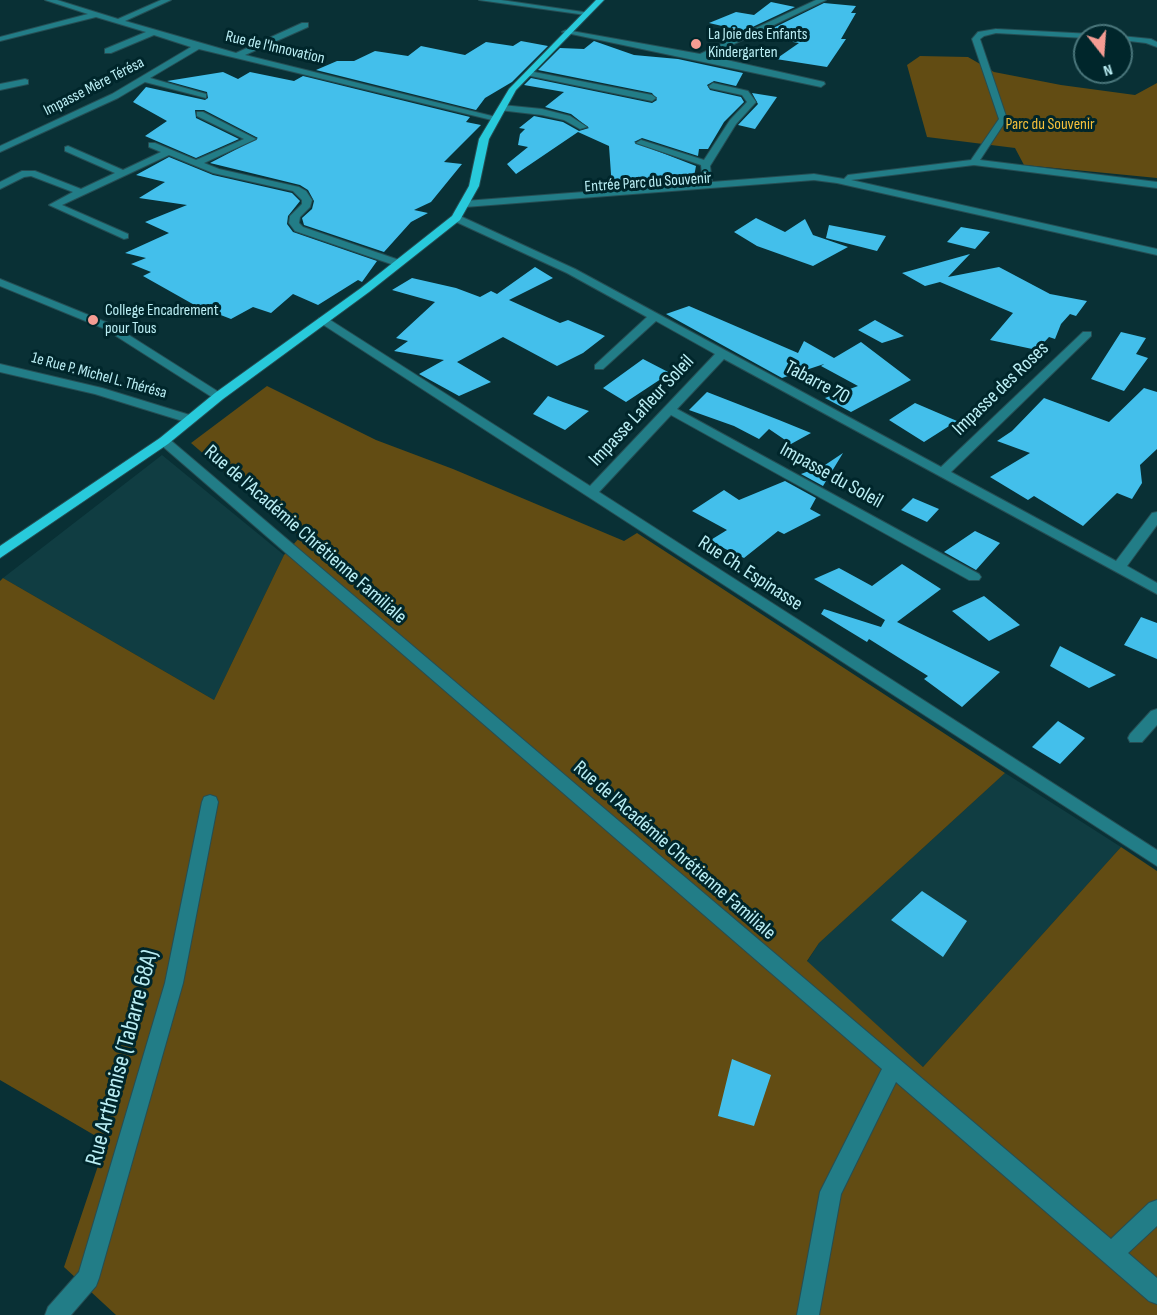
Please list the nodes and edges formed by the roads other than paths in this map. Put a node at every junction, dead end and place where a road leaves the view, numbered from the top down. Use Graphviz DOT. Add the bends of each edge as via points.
graph roads {
  1 [pos="49,0"];
  2 [pos="167,0"];
  3 [pos="483,0"];
  4 [pos="600,0"];
  5 [pos="822,0"];
  6 [pos="586,13"];
  7 [pos="95,15"];
  8 [pos="118,21"];
  9 [pos="304,25"];
  10 [pos="154,32"];
  11 [pos="566,32"];
  12 [pos="1073,35"];
  13 [pos="0,39"];
  14 [pos="1133,39"];
  15 [pos="198,45"];
  16 [pos="1157,45"];
  17 [pos="108,51"];
  18 [pos="238,55"];
  19 [pos="701,57"];
  20 [pos="529,73"];
  21 [pos="144,79"];
  22 [pos="26,82"];
  23 [pos="820,84"];
  24 [pos="713,86"];
  25 [pos="0,87"];
  26 [pos="203,96"];
  27 [pos="652,98"];
  28 [pos="499,113"];
  29 [pos="200,114"];
  30 [pos="584,127"];
  31 [pos="641,142"];
  32 [pos="152,145"];
  33 [pos="0,148"];
  34 [pos="68,149"];
  35 [pos="170,152"];
  36 [pos="974,162"];
  37 [pos="196,163"];
  38 [pos="706,164"];
  39 [pos="123,173"];
  40 [pos="837,180"];
  41 [pos="708,185"];
  42 [pos="1157,185"];
  43 [pos="0,186"];
  44 [pos="81,192"];
  45 [pos="460,212"];
  46 [pos="124,236"];
  47 [pos="1157,252"];
  48 [pos="398,263"];
  49 [pos="0,282"];
  50 [pos="654,317"];
  51 [pos="323,320"];
  52 [pos="1087,334"];
  53 [pos="722,354"];
  54 [pos="598,367"];
  55 [pos="0,368"];
  56 [pos="219,396"];
  57 [pos="670,410"];
  58 [pos="189,419"];
  59 [pos="164,441"];
  60 [pos="942,473"];
  61 [pos="590,494"];
  62 [pos="1157,516"];
  63 [pos="0,553"];
  64 [pos="1118,568"];
  65 [pos="974,577"];
  66 [pos="1157,589"];
  67 [pos="1157,715"];
  68 [pos="1136,738"];
  69 [pos="210,802"];
  70 [pos="1157,859"];
  71 [pos="893,1067"];
  72 [pos="1157,1211"];
  73 [pos="1111,1254"];
  74 [pos="1157,1293"];
  75 [pos="56,1315"];
  76 [pos="808,1315"];
  1 -- 7 [label="street, Rue de l'Innovation"];
  2 -- 8 [label="street"];
  3 -- 6 [label="street"];
  4 -- 6 [label="main road"];
  5 -- 19 [label="street"];
  6 -- 11 [label="main road"];
  7 -- 8 [label="street, Rue de l'Innovation"];
  7 -- 13 [label="street"];
  8 -- 10 [label="street, Rue de l'Innovation"];
  9 -- 18 [label="street"];
  10 -- 15 [label="street, Rue de l'Innovation"];
  10 -- 17 [label="street"];
  11 -- 19 [label="street"];
  11 -- 20 [label="main road"];
  12 -- 36 [label="street" via="996,31 981,33 976,39 1003,119"];
  14 -- 16 [label="street"];
  15 -- 18 [label="street, Rue de l'Innovation"];
  15 -- 21 [label="street, Impasse Mère Térésa"];
  18 -- 28 [label="street, Rue de l'Innovation"];
  19 -- 23 [label="street"];
  20 -- 27 [label="street"];
  20 -- 28 [label="main road" via="513,89"];
  21 -- 26 [label="street"];
  21 -- 33 [label="street, Impasse Mère Térésa"];
  22 -- 25 [label="street"];
  24 -- 38 [label="street" via="745,93 752,102 733,122"];
  28 -- 30 [label="street, Rue de l'Innovation" via="542,112"];
  28 -- 45 [label="main road" via="484,139 474,186"];
  29 -- 37 [label="street" via="251,139"];
  31 -- 38 [label="street"];
  32 -- 35 [label="street"];
  34 -- 39 [label="street"];
  35 -- 37 [label="street"];
  35 -- 39 [label="street"];
  36 -- 40 [label="street, Entrée Parc du Souvenir"];
  36 -- 42 [label="street, Entrée Parc du Souvenir"];
  37 -- 48 [label="street" via="245,179 296,189 307,200 295,216 294,223 299,229"];
  38 -- 41 [label="street"];
  39 -- 44 [label="street"];
  40 -- 41 [label="street, Entrée Parc du Souvenir" via="814,177"];
  40 -- 45 [label="street, Entrée Parc du Souvenir" via="816,185"];
  40 -- 47 [label="street"];
  41 -- 45 [label="street, Entrée Parc du Souvenir"];
  43 -- 44 [label="street" via="32,172"];
  44 -- 46 [label="street" via="55,207"];
  45 -- 48 [label="main road"];
  45 -- 50 [label="street, Tabarre 70"];
  48 -- 51 [label="main road"];
  49 -- 56 [label="street" via="109,327"];
  50 -- 53 [label="street, Tabarre 70"];
  50 -- 54 [label="street"];
  51 -- 56 [label="main road"];
  51 -- 61 [label="street, Rue Ch. Espinasse"];
  52 -- 60 [label="street, Impasse des Roses"];
  53 -- 57 [label="street, Impasse Lafleur Soleil"];
  53 -- 60 [label="street, Tabarre 70"];
  55 -- 58 [label="street, 1e Rue P. Michel L. Thérésa" via="98,391"];
  56 -- 58 [label="main road"];
  57 -- 61 [label="street, Impasse Lafleur Soleil"];
  57 -- 65 [label="street, Impasse du Soleil"];
  58 -- 59 [label="main road"];
  59 -- 63 [label="main road"];
  59 -- 71 [label="street, Rue de l'Académie Chrétienne Familiale"];
  60 -- 64 [label="street, Tabarre 70"];
  61 -- 70 [label="street, Rue Ch. Espinasse"];
  62 -- 64 [label="street"];
  64 -- 66 [label="street, Tabarre 70"];
  67 -- 68 [label="street"];
  69 -- 75 [label="street, Rue Arthenise (Tabarre 68A)" via="174,983 88,1278"];
  71 -- 73 [label="street, Rue de l'Académie Chrétienne Familiale"];
  71 -- 76 [label="street" via="831,1192"];
  72 -- 73 [label="street"];
  73 -- 74 [label="street, Rue de l'Académie Chrétienne Familiale"];
}
